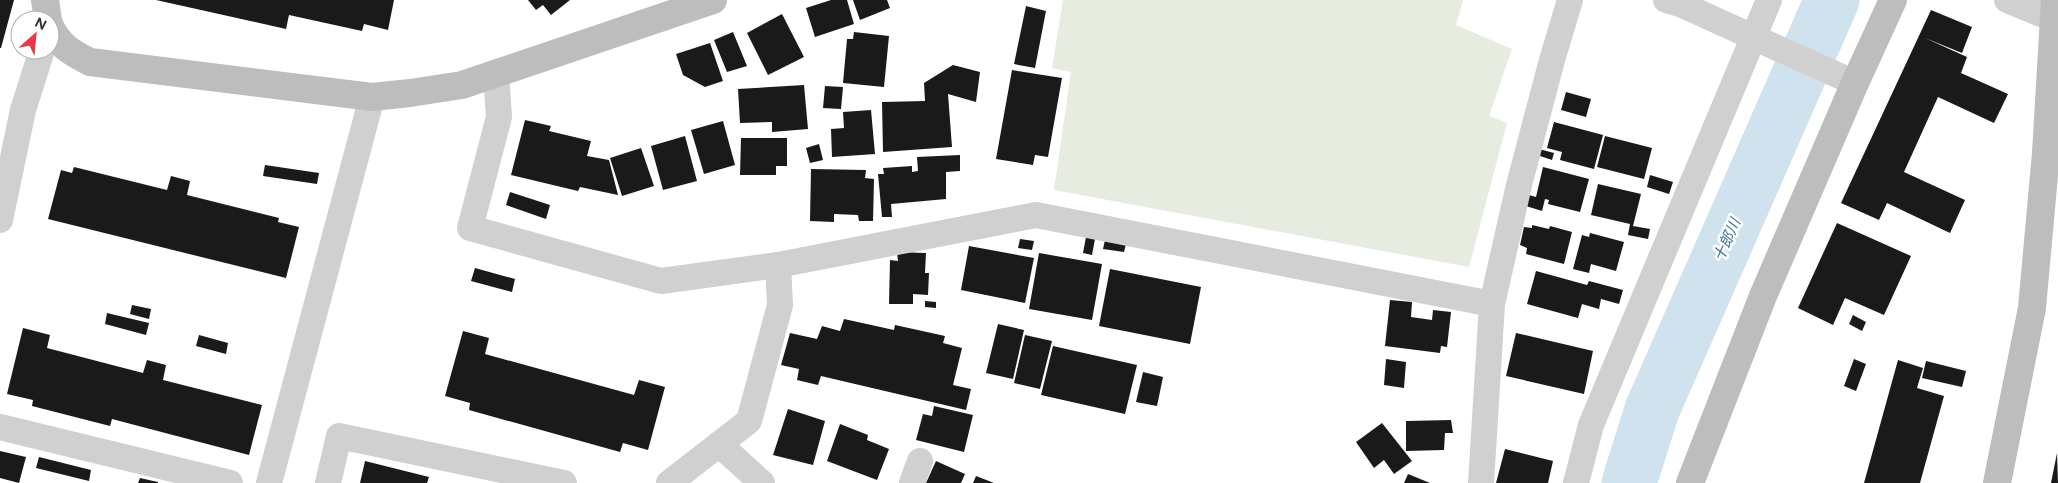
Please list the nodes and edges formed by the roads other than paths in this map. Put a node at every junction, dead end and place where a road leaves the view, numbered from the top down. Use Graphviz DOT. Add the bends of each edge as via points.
graph roads {
  1 [pos="713,0"];
  2 [pos="1570,0"];
  3 [pos="1666,0"];
  4 [pos="1770,0"];
  5 [pos="1893,0"];
  6 [pos="2007,0"];
  7 [pos="2056,14"];
  8 [pos="1756,39"];
  9 [pos="60,43"];
  10 [pos="36,60"];
  11 [pos="496,73"];
  12 [pos="1848,80"];
  13 [pos="372,97"];
  14 [pos="12,110"];
  15 [pos="0,220"];
  16 [pos="778,265"];
  17 [pos="1492,304"];
  18 [pos="0,427"];
  19 [pos="719,444"];
  20 [pos="230,483"];
  21 [pos="268,483"];
  22 [pos="328,483"];
  23 [pos="564,483"];
  24 [pos="669,483"];
  25 [pos="762,483"];
  26 [pos="1481,483"];
  27 [pos="1576,483"];
  28 [pos="1690,483"];
  29 [pos="1997,483"];
  1 -- 11 [label="street"];
  2 -- 17 [label="street" via="1519,185"];
  3 -- 8 [label="street"];
  4 -- 8 [label="street"];
  5 -- 12 [label="street"];
  6 -- 7 [label="street"];
  7 -- 29 [label="street" via="2032,308"];
  8 -- 12 [label="street"];
  8 -- 27 [label="street" via="1590,424"];
  9 -- 13 [label="street" via="90,62"];
  10 -- 14 [label="street"];
  11 -- 13 [label="street" via="462,85"];
  11 -- 16 [label="street" via="499,117 470,228 661,281"];
  12 -- 28 [label="street"];
  13 -- 21 [label="street"];
  14 -- 15 [label="street"];
  16 -- 17 [label="street" via="1036,215"];
  16 -- 19 [label="street" via="780,305 748,421"];
  17 -- 26 [label="street"];
  18 -- 20 [label="street"];
  19 -- 24 [label="street"];
  19 -- 25 [label="street"];
  22 -- 23 [label="street" via="339,436"];
}
